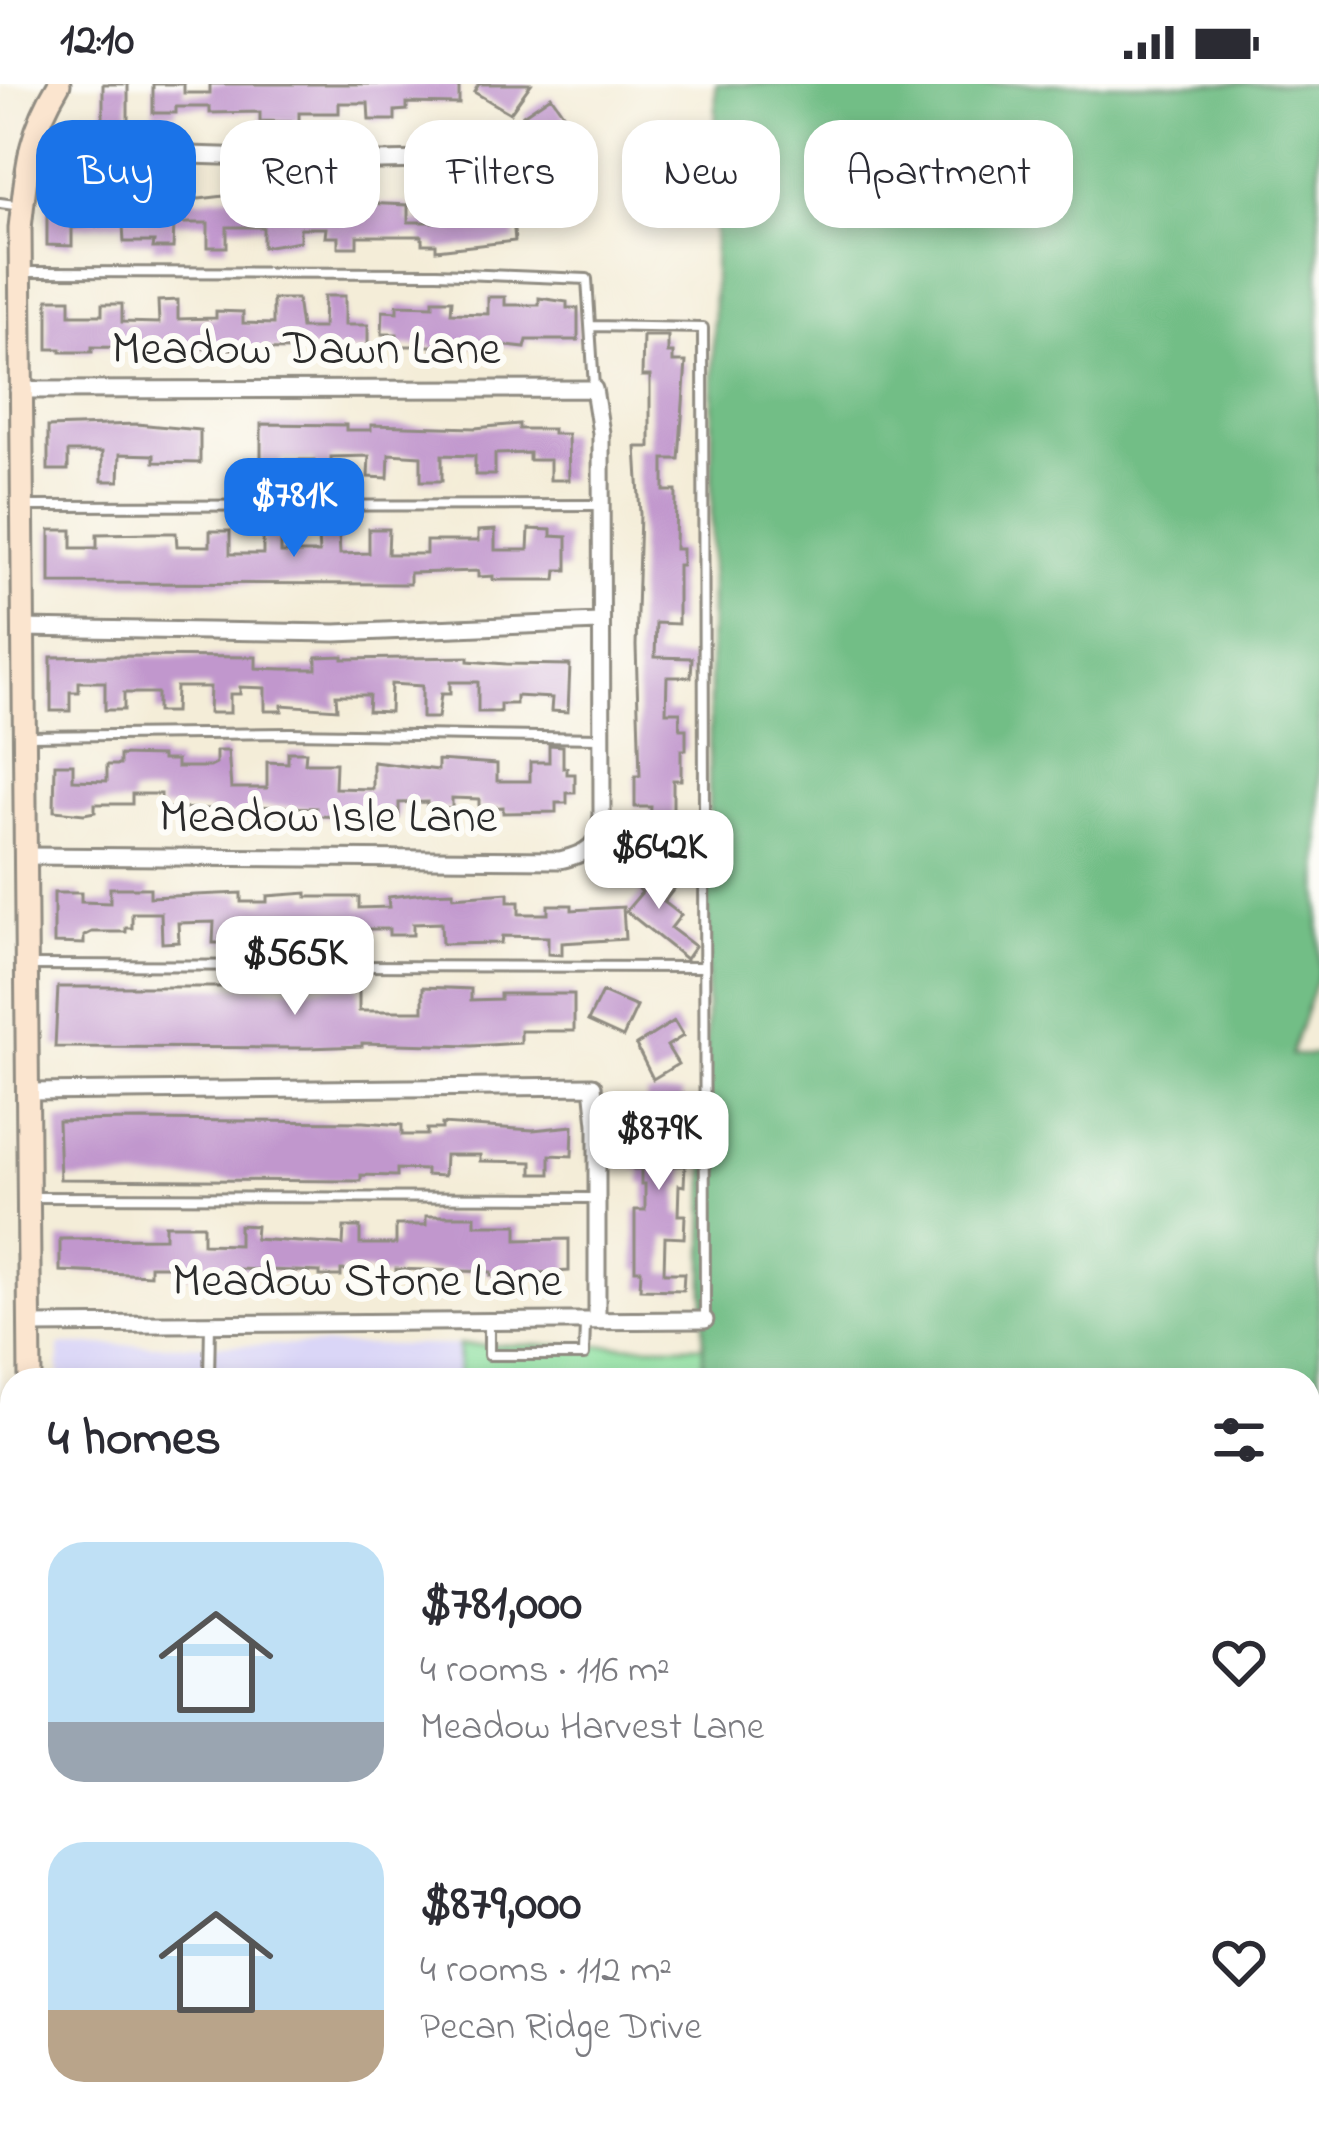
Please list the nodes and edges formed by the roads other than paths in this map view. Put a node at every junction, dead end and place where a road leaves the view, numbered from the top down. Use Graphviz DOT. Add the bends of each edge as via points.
graph roads {
  1 [pos="59,84"];
  2 [pos="28,151"];
  3 [pos="404,160"];
  4 [pos="11,204"];
  5 [pos="19,272"];
  6 [pos="592,326"];
  7 [pos="594,388"];
  8 [pos="18,390"];
  9 [pos="10,470"];
  10 [pos="600,505"];
  11 [pos="20,506"];
  12 [pos="599,622"];
  13 [pos="21,628"];
  14 [pos="22,736"];
  15 [pos="601,738"];
  16 [pos="24,856"];
  17 [pos="25,965"];
  18 [pos="704,967"];
  19 [pos="26,1092"];
  20 [pos="28,1197"];
  21 [pos="597,1198"];
  22 [pos="591,1320"];
  23 [pos="705,1320"];
  24 [pos="489,1321"];
  25 [pos="210,1323"];
  26 [pos="29,1325"];
  27 [pos="30,1368"];
  28 [pos="208,1368"];
  1 -- 2 [label="street"];
  2 -- 3 [label="street"];
  2 -- 4 [label="street"];
  4 -- 5 [label="street"];
  5 -- 6 [label="lane" via="567,276 586,279"];
  5 -- 8 [label="street"];
  6 -- 7 [label="lane"];
  6 -- 18 [label="lane" via="703,328"];
  7 -- 8 [label="street, Meadow Dawn Lane"];
  7 -- 10 [label="street"];
  8 -- 9 [label="street"];
  9 -- 11 [label="street"];
  10 -- 11 [label="lane"];
  10 -- 12 [label="street"];
  11 -- 13 [label="street"];
  12 -- 13 [label="street" via="336,632"];
  12 -- 15 [label="street"];
  13 -- 14 [label="street"];
  14 -- 15 [label="lane"];
  14 -- 16 [label="street"];
  15 -- 16 [label="street, Meadow Isle Lane" via="599,838 586,854 560,860"];
  16 -- 17 [label="street"];
  17 -- 18 [label="lane"];
  17 -- 19 [label="street"];
  18 -- 23 [label="lane"];
  19 -- 20 [label="street"];
  19 -- 21 [label="street" via="593,1085"];
  20 -- 21 [label="lane"];
  20 -- 26 [label="street"];
  21 -- 22 [label="street"];
  22 -- 23 [label="street, Meadow Stone Lane"];
  22 -- 24 [label="street, Meadow Stone Lane"];
  22 -- 24 [label="lane" via="584,1355 489,1355"];
  24 -- 25 [label="street, Meadow Stone Lane"];
  25 -- 26 [label="street, Meadow Stone Lane"];
  25 -- 28 [label="lane"];
  26 -- 27 [label="street"];
}
